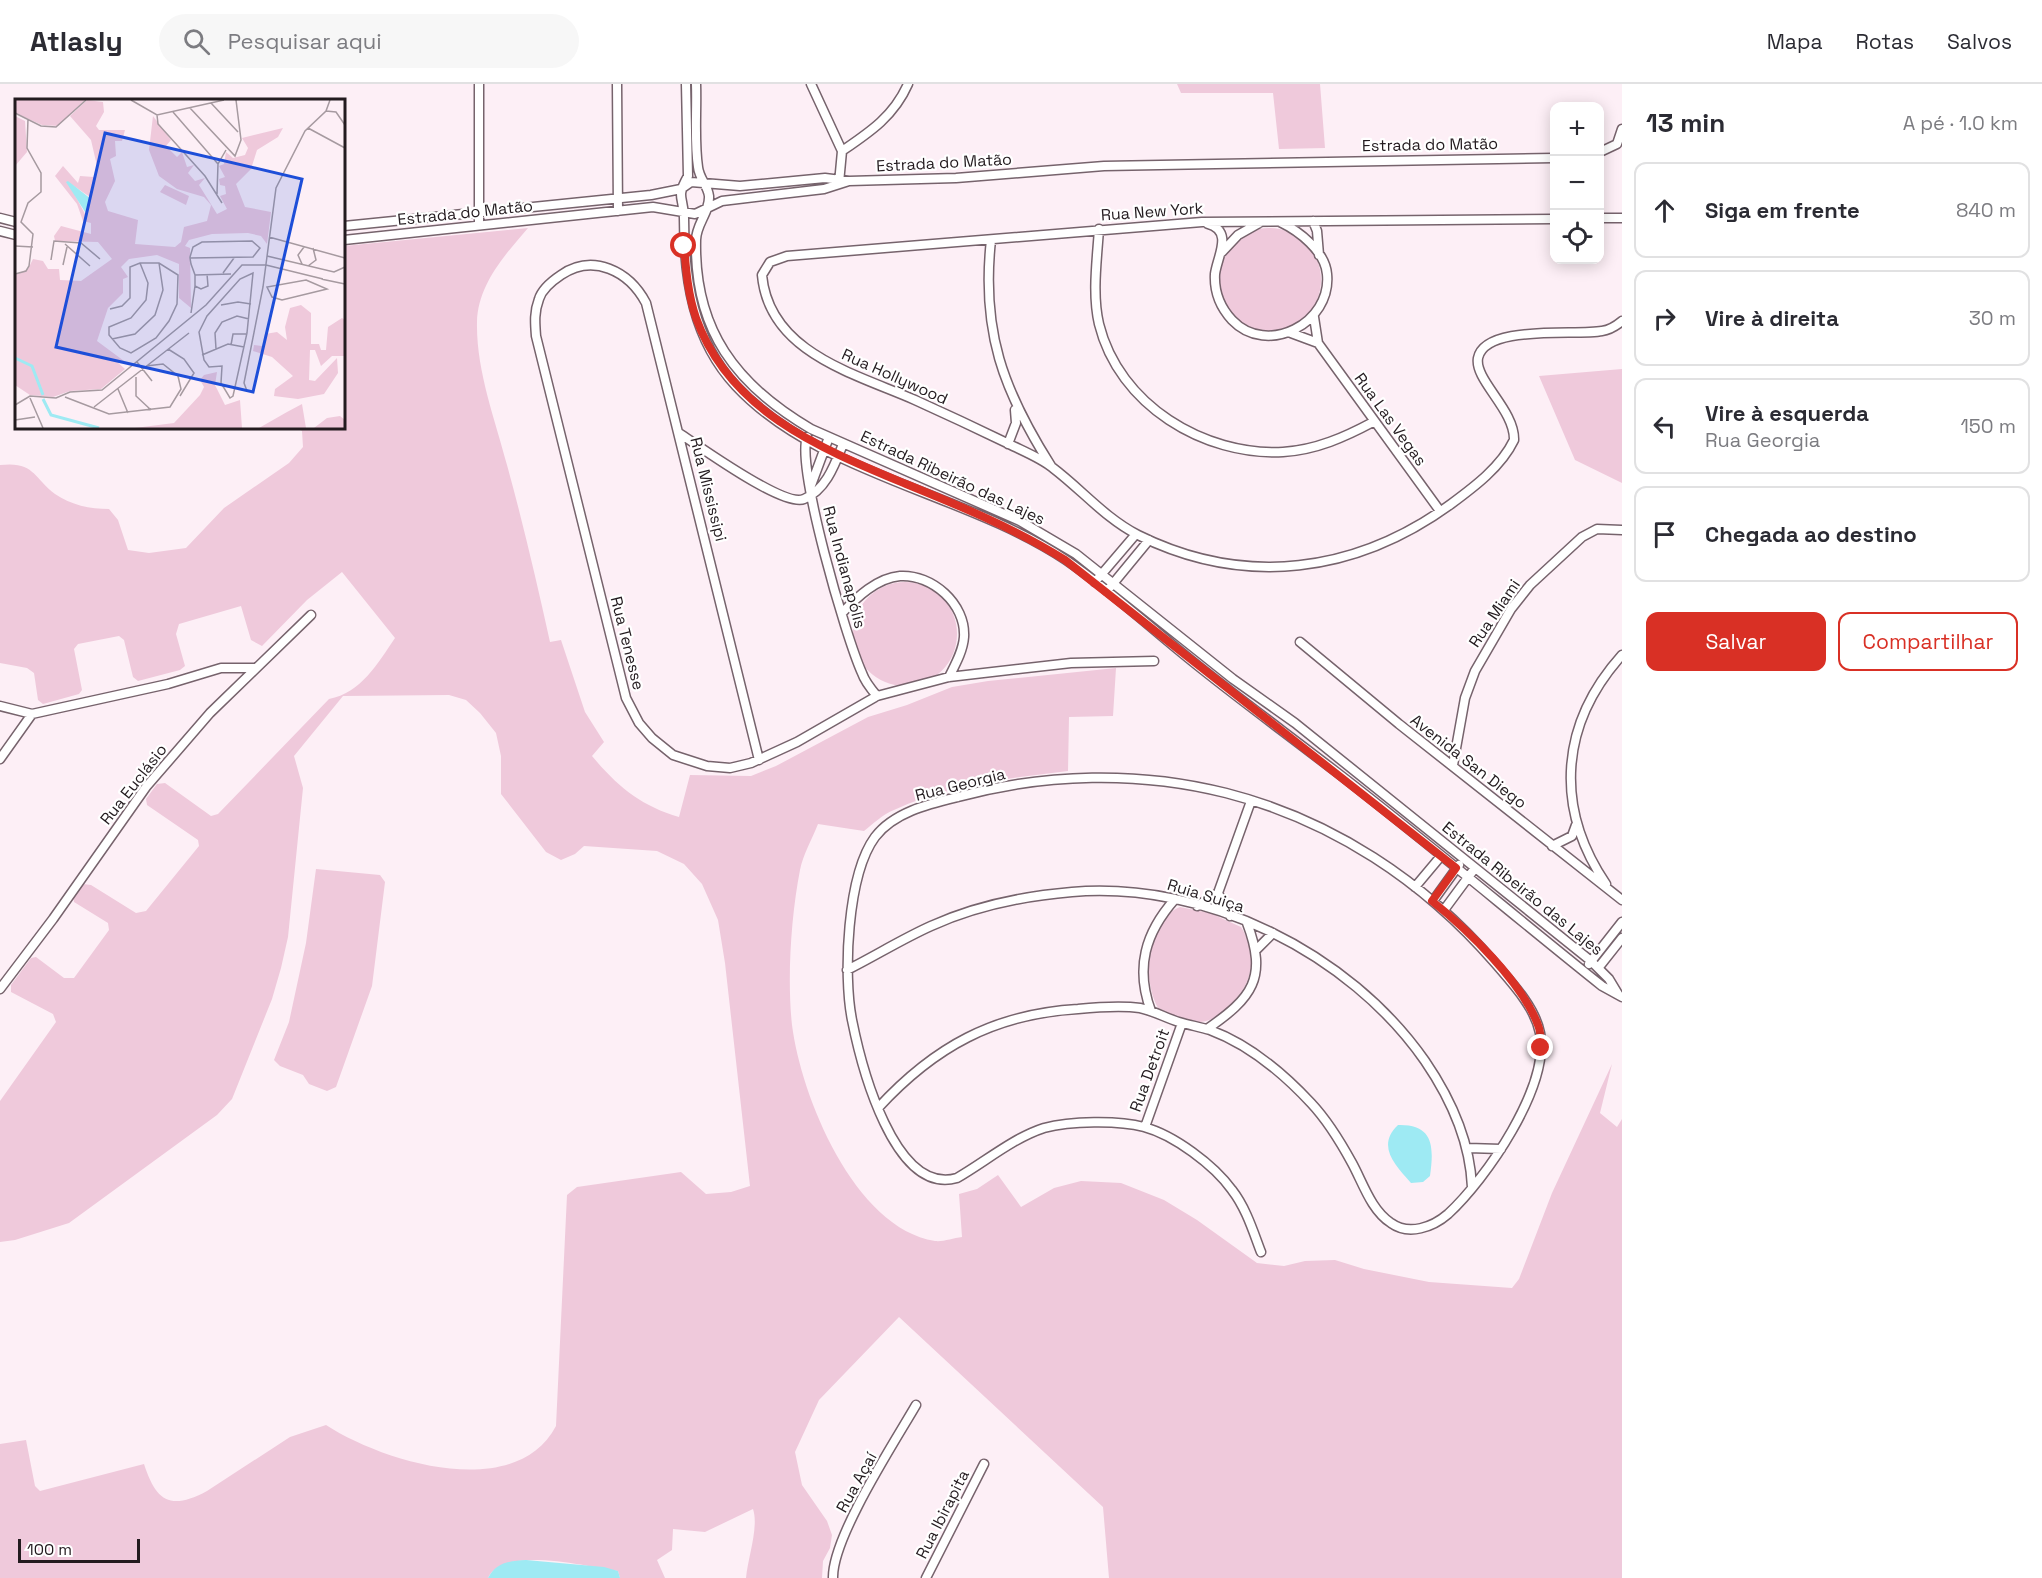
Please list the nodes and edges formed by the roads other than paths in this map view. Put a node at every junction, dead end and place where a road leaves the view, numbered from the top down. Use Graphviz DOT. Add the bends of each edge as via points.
graph roads {
  1 [pos="479,84"];
  2 [pos="617,84"];
  3 [pos="686,84"];
  4 [pos="696,84"];
  5 [pos="811,84"];
  6 [pos="908,84"];
  7 [pos="1622,129"];
  8 [pos="1604,150"];
  9 [pos="842,151"];
  10 [pos="1550,158"];
  11 [pos="839,182"];
  12 [pos="703,184"];
  13 [pos="681,189"];
  14 [pos="618,198"];
  15 [pos="707,209"];
  16 [pos="618,211"];
  17 [pos="684,211"];
  18 [pos="479,212"];
  19 [pos="0,218"];
  20 [pos="1604,218"];
  21 [pos="1622,218"];
  22 [pos="1550,219"];
  23 [pos="1276,220"];
  24 [pos="1264,221"];
  25 [pos="1313,221"];
  26 [pos="15,222"];
  27 [pos="1202,222"];
  28 [pos="479,224"];
  29 [pos="345,226"];
  30 [pos="1099,229"];
  31 [pos="0,231"];
  32 [pos="15,235"];
  33 [pos="345,240"];
  34 [pos="991,240"];
  35 [pos="1220,255"];
  36 [pos="1319,255"];
  37 [pos="583,265"];
  38 [pos="762,275"];
  39 [pos="1314,317"];
  40 [pos="1622,321"];
  41 [pos="1291,333"];
  42 [pos="1318,343"];
  43 [pos="1014,403"];
  44 [pos="1373,422"];
  45 [pos="811,429"];
  46 [pos="680,433"];
  47 [pos="829,437"];
  48 [pos="806,439"];
  49 [pos="843,444"];
  50 [pos="1008,444"];
  51 [pos="824,450"];
  52 [pos="838,456"];
  53 [pos="1052,466"];
  54 [pos="810,492"];
  55 [pos="1440,512"];
  56 [pos="1622,530"];
  57 [pos="1136,534"];
  58 [pos="1149,540"];
  59 [pos="1102,572"];
  60 [pos="1095,582"];
  61 [pos="1115,582"];
  62 [pos="1107,591"];
  63 [pos="842,613"];
  64 [pos="311,615"];
  65 [pos="1300,642"];
  66 [pos="1622,655"];
  67 [pos="1154,662"];
  68 [pos="254,668"];
  69 [pos="949,676"];
  70 [pos="877,696"];
  71 [pos="0,706"];
  72 [pos="32,714"];
  73 [pos="0,759"];
  74 [pos="759,760"];
  75 [pos="1453,765"];
  76 [pos="1251,801"];
  77 [pos="1576,825"];
  78 [pos="1440,840"];
  79 [pos="1552,846"];
  80 [pos="1433,850"];
  81 [pos="1441,856"];
  82 [pos="1464,859"];
  83 [pos="1456,868"];
  84 [pos="1475,868"];
  85 [pos="1468,878"];
  86 [pos="1415,887"];
  87 [pos="1218,893"];
  88 [pos="1613,894"];
  89 [pos="1175,899"];
  90 [pos="1622,900"];
  91 [pos="1432,901"];
  92 [pos="1197,906"];
  93 [pos="1444,910"];
  94 [pos="1230,916"];
  95 [pos="1622,922"];
  96 [pos="1247,923"];
  97 [pos="1273,933"];
  98 [pos="1622,938"];
  99 [pos="1257,949"];
  100 [pos="1595,964"];
  101 [pos="847,970"];
  102 [pos="1585,971"];
  103 [pos="0,989"];
  104 [pos="1620,995"];
  105 [pos="1151,1011"];
  106 [pos="1182,1023"];
  107 [pos="1207,1029"];
  108 [pos="878,1108"];
  109 [pos="1145,1127"];
  110 [pos="1467,1148"];
  111 [pos="1501,1149"];
  112 [pos="1472,1186"];
  113 [pos="1261,1252"];
  114 [pos="916,1405"];
  115 [pos="984,1464"];
  116 [pos="833,1578"];
  117 [pos="926,1578"];
  1 -- 18 [label="street"];
  2 -- 14 [label="street"];
  3 -- 13 [label="street" via="688,176"];
  4 -- 12 [label="street" via="698,168"];
  5 -- 9 [label="street"];
  6 -- 9 [label="street" via="901,100 882,122"];
  7 -- 8 [label="street" via="1617,144"];
  9 -- 11 [label="street"];
  10 -- 11 [label="street, Estrada do Matão" via="1104,166 956,178"];
  11 -- 12 [label="street"];
  11 -- 15 [label="street, Estrada do Matão" via="802,193 734,199"];
  12 -- 13 [label="street" via="691,182"];
  12 -- 15 [label="street" via="709,194"];
  13 -- 14 [label="street, Estrada do Matão"];
  13 -- 17 [label="street"];
  14 -- 16 [label="street"];
  14 -- 18 [label="street, Estrada do Matão"];
  15 -- 17 [label="street, Estrada do Matão" via="695,214"];
  15 -- 45 [label="street, Estrada Ribeirão das Lajes" via="696,240 700,289 712,332 748,383"];
  16 -- 17 [label="street, Estrada do Matão" via="662,206"];
  16 -- 28 [label="street, Estrada do Matão"];
  17 -- 48 [label="street, Estrada Ribeirão das Lajes" via="686,274 695,316 711,351 733,383 756,406"];
  18 -- 28 [label="street"];
  18 -- 29 [label="street, Estrada do Matão"];
  19 -- 26 [label="street"];
  20 -- 21 [label="street"];
  22 -- 25 [label="street, Rua New York"];
  23 -- 24 [label="street, Rua New York"];
  23 -- 25 [label="street, Rua New York"];
  23 -- 36 [label="street" via="1302,236"];
  24 -- 27 [label="street, Rua New York"];
  24 -- 35 [label="street" via="1238,235"];
  25 -- 36 [label="street"];
  27 -- 30 [label="street, Rua New York"];
  27 -- 35 [label="street" via="1214,225 1222,234"];
  28 -- 33 [label="street, Estrada do Matão"];
  30 -- 34 [label="street, Rua New York"];
  30 -- 44 [label="street" via="1096,282 1100,325 1129,384 1168,419 1196,436 1256,452 1317,447"];
  31 -- 32 [label="street"];
  34 -- 38 [label="street, Rua New York" via="787,256 770,262"];
  34 -- 43 [label="street, Rua Hollywood" via="987,278 994,342"];
  35 -- 41 [label="street" via="1215,273 1216,292 1233,322 1265,336"];
  36 -- 39 [label="street" via="1327,285 1325,298"];
  37 -- 46 [label="street, Rua Mississipi" via="615,270 639,289"];
  37 -- 74 [label="street, Rua Tenesse" via="552,280 540,296 534,316 626,698 639,723 673,755 718,768"];
  38 -- 50 [label="street, Rua Hollywood" via="771,306 798,344 850,374"];
  39 -- 41 [label="street"];
  39 -- 42 [label="street, Rua Las Vegas"];
  40 -- 55 [label="street, Rua Hollywood" via="1604,331 1502,337 1483,347 1478,358 1479,370 1511,421 1514,440 1497,464"];
  41 -- 42 [label="street"];
  42 -- 44 [label="street, Rua Las Vegas"];
  43 -- 50 [label="street" via="1016,423"];
  43 -- 53 [label="street, Rua Hollywood"];
  44 -- 55 [label="street, Rua Las Vegas"];
  45 -- 47 [label="street, Estrada Ribeirão das Lajes"];
  45 -- 48 [label="street"];
  46 -- 54 [label="street" via="784,497 797,501"];
  46 -- 74 [label="street, Rua Mississipi"];
  47 -- 49 [label="street, Estrada Ribeirão das Lajes"];
  47 -- 51 [label="street"];
  48 -- 51 [label="street, Estrada Ribeirão das Lajes"];
  48 -- 54 [label="street, Rua Indianapólis" via="804,463"];
  49 -- 52 [label="street"];
  49 -- 59 [label="street, Estrada Ribeirão das Lajes" via="1020,521"];
  50 -- 53 [label="street, Rua Hollywood"];
  51 -- 52 [label="street, Estrada Ribeirão das Lajes"];
  51 -- 54 [label="street"];
  52 -- 54 [label="street" via="822,485"];
  52 -- 60 [label="street, Estrada Ribeirão das Lajes" via="1026,538"];
  53 -- 57 [label="street, Rua Hollywood" via="1093,504"];
  54 -- 63 [label="street, Rua Indianapólis"];
  55 -- 58 [label="street, Rua Hollywood" via="1380,546 1300,567 1222,563"];
  56 -- 75 [label="street, Rua Miami" via="1597,529 1582,537 1530,585 1512,609 1475,671 1465,698"];
  57 -- 58 [label="street, Rua Hollywood"];
  57 -- 59 [label="street"];
  58 -- 61 [label="street"];
  59 -- 60 [label="street"];
  59 -- 61 [label="street, Estrada Ribeirão das Lajes"];
  60 -- 62 [label="street, Estrada Ribeirão das Lajes"];
  61 -- 62 [label="street"];
  61 -- 78 [label="street, Estrada Ribeirão das Lajes"];
  62 -- 80 [label="street, Estrada Ribeirão das Lajes"];
  63 -- 69 [label="street" via="884,580 899,576 932,583 957,608 962,624 962,644"];
  63 -- 70 [label="street, Rua Indianapólis" via="863,676"];
  64 -- 68 [label="street, Rua Euclásio"];
  65 -- 75 [label="street, Avenida San Diego"];
  66 -- 77 [label="street" via="1587,704 1574,740 1570,775"];
  67 -- 69 [label="street, Rua Tenesse" via="1071,663"];
  68 -- 72 [label="street" via="221,668 168,684"];
  68 -- 103 [label="street, Rua Euclásio" via="146,787"];
  69 -- 70 [label="street, Rua Tenesse"];
  70 -- 74 [label="street, Rua Tenesse"];
  71 -- 72 [label="street"];
  72 -- 73 [label="street"];
  75 -- 79 [label="street, Avenida San Diego"];
  76 -- 86 [label="street, Rua Georgia" via="1333,834 1370,854"];
  76 -- 87 [label="street"];
  76 -- 101 [label="street, Rua Georgia" via="1177,784 1110,777 996,787 900,816 874,838 865,855 851,921"];
  77 -- 79 [label="street" via="1572,836"];
  77 -- 88 [label="street" via="1594,866"];
  78 -- 80 [label="street"];
  78 -- 82 [label="street, Estrada Ribeirão das Lajes"];
  79 -- 88 [label="street, Avenida San Diego"];
  80 -- 81 [label="street, Estrada Ribeirão das Lajes"];
  81 -- 83 [label="street, Estrada Ribeirão das Lajes"];
  81 -- 86 [label="street"];
  82 -- 83 [label="street"];
  82 -- 84 [label="street, Estrada Ribeirão das Lajes"];
  83 -- 85 [label="street, Estrada Ribeirão das Lajes"];
  83 -- 91 [label="street"];
  84 -- 85 [label="street"];
  84 -- 100 [label="street, Estrada Ribeirão das Lajes"];
  85 -- 93 [label="street"];
  85 -- 102 [label="street, Estrada Ribeirão das Lajes"];
  86 -- 91 [label="street, Rua Georgia"];
  87 -- 92 [label="street"];
  87 -- 94 [label="street"];
  88 -- 90 [label="street, Avenida San Diego"];
  89 -- 92 [label="street, Ruia Suiça"];
  89 -- 101 [label="street, Ruia Suiça" via="1100,891 1000,902 932,926"];
  89 -- 105 [label="street, Rua Detroit" via="1155,924 1143,955 1143,986"];
  91 -- 93 [label="street, Rua Georgia"];
  92 -- 94 [label="street, Ruia Suiça"];
  93 -- 111 [label="street, Rua Georgia" via="1516,988 1540,1031 1541,1048 1534,1080"];
  94 -- 96 [label="street, Ruia Suiça"];
  95 -- 100 [label="street"];
  96 -- 97 [label="street, Ruia Suiça"];
  96 -- 99 [label="street"];
  97 -- 99 [label="street"];
  97 -- 110 [label="street, Ruia Suiça" via="1336,969 1361,988 1398,1027 1435,1077"];
  98 -- 100 [label="street"];
  99 -- 107 [label="street" via="1253,984 1245,997"];
  100 -- 102 [label="street"];
  100 -- 104 [label="street, Estrada Ribeirão das Lajes"];
  101 -- 108 [label="street, Rua Georgia" via="855,1034"];
  102 -- 104 [label="street, Estrada Ribeirão das Lajes"];
  105 -- 106 [label="street"];
  105 -- 108 [label="street" via="1056,1010 1005,1021 947,1047 924,1063"];
  106 -- 107 [label="street"];
  106 -- 109 [label="street, Rua Detroit"];
  107 -- 112 [label="street, Rua Georgia" via="1260,1058 1315,1107 1334,1131 1371,1200 1387,1220 1405,1230 1422,1228 1448,1214"];
  108 -- 109 [label="street, Rua Georgia" via="911,1164 927,1176 946,1181 1042,1129 1083,1123"];
  109 -- 113 [label="street, Rua Georgia" via="1177,1143 1215,1170 1238,1198"];
  110 -- 111 [label="street"];
  110 -- 112 [label="street, Ruia Suiça"];
  111 -- 112 [label="street, Rua Georgia"];
  114 -- 116 [label="street, Rua Açaí" via="846,1531"];
  115 -- 117 [label="street, Rua Ibirapita"];
}
